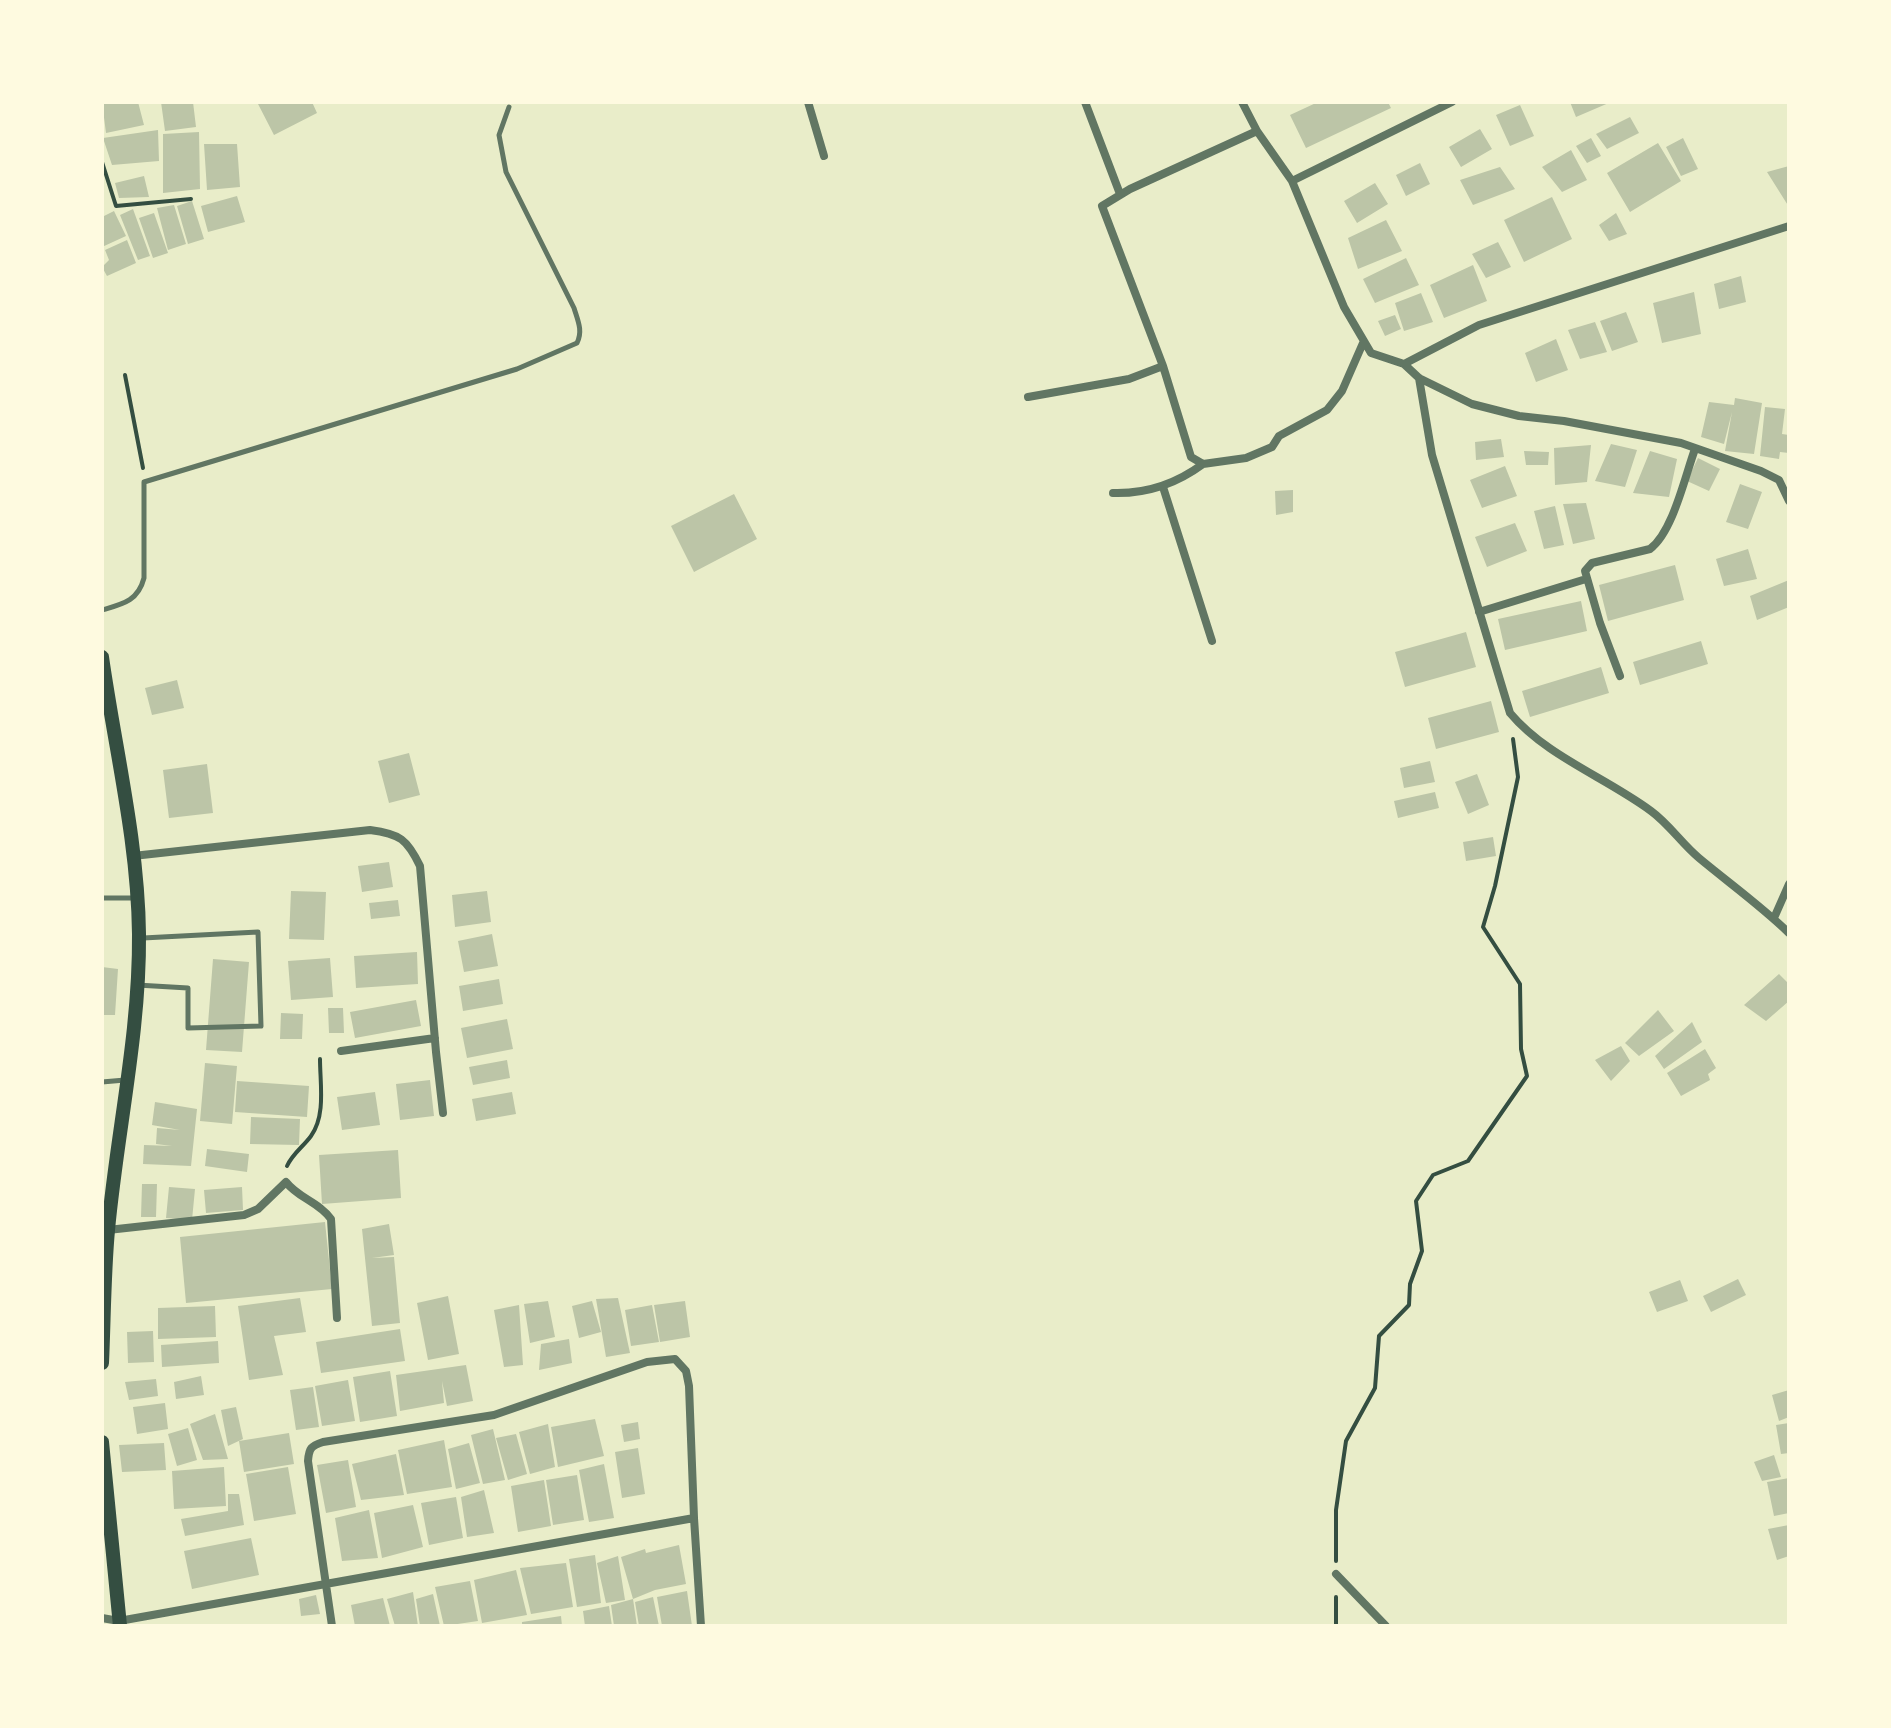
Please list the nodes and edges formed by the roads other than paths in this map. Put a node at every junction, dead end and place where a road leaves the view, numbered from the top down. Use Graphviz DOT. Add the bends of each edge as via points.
graph roads {
  1 [pos="808,102"];
  2 [pos="1085,102"];
  3 [pos="1242,102"];
  4 [pos="1452,102"];
  5 [pos="509,107"];
  6 [pos="1257,131"];
  7 [pos="824,156"];
  8 [pos="1292,181"];
  9 [pos="1120,194"];
  10 [pos="1789,226"];
  11 [pos="1363,343"];
  12 [pos="1404,364"];
  13 [pos="1163,366"];
  14 [pos="1419,378"];
  15 [pos="1028,397"];
  16 [pos="1695,449"];
  17 [pos="1203,464"];
  18 [pos="1786,486"];
  19 [pos="1163,487"];
  20 [pos="1113,493"];
  21 [pos="1789,501"];
  22 [pos="1586,579"];
  23 [pos="102,610"];
  24 [pos="1479,612"];
  25 [pos="1212,641"];
  26 [pos="102,657"];
  27 [pos="1620,676"];
  28 [pos="132,856"];
  29 [pos="1789,884"];
  30 [pos="102,898"];
  31 [pos="138,898"];
  32 [pos="1774,918"];
  33 [pos="1789,933"];
  34 [pos="139,939"];
  35 [pos="136,985"];
  36 [pos="435,1038"];
  37 [pos="341,1051"];
  38 [pos="126,1080"];
  39 [pos="102,1082"];
  40 [pos="443,1113"];
  41 [pos="105,1230"];
  42 [pos="337,1318"];
  43 [pos="102,1363"];
  44 [pos="102,1442"];
  45 [pos="694,1518"];
  46 [pos="1336,1574"];
  47 [pos="324,1586"];
  48 [pos="102,1618"];
  49 [pos="119,1624"];
  50 [pos="332,1626"];
  51 [pos="701,1626"];
  52 [pos="1386,1626"];
  1 -- 7 [label="street"];
  2 -- 9 [label="street"];
  3 -- 6 [label="street"];
  4 -- 8 [label="street"];
  5 -- 23 [label="lane" via="499,135 506,172 574,308 581,336 577,343 517,369 144,482 141,589 127,602"];
  6 -- 8 [label="street"];
  6 -- 9 [label="street"];
  8 -- 11 [label="street"];
  9 -- 13 [label="street" via="1102,206 1103,214"];
  10 -- 12 [label="street" via="1479,325"];
  11 -- 12 [label="street" via="1371,353"];
  11 -- 17 [label="street" via="1342,391 1327,410 1259,453"];
  12 -- 14 [label="street"];
  13 -- 15 [label="street" via="1129,379"];
  13 -- 17 [label="street" via="1191,457"];
  14 -- 16 [label="street" via="1472,404"];
  14 -- 24 [label="street" via="1432,455"];
  16 -- 18 [label="street" via="1761,471"];
  16 -- 22 [label="street" via="1656,544 1592,563"];
  17 -- 19 [label="street"];
  18 -- 21 [label="street"];
  19 -- 20 [label="street"];
  19 -- 25 [label="street"];
  22 -- 24 [label="street"];
  22 -- 27 [label="street"];
  24 -- 32 [label="street" via="1510,713 1524,730 1654,813 1697,857"];
  26 -- 28 [label="main road"];
  28 -- 31 [label="main road"];
  28 -- 36 [label="street" via="359,831 389,832 404,840 420,866"];
  29 -- 32 [label="street"];
  30 -- 31 [label="lane"];
  31 -- 34 [label="main road"];
  32 -- 33 [label="street"];
  34 -- 35 [label="main road"];
  34 -- 35 [label="lane" via="258,932 261,1026 188,1028 188,988"];
  35 -- 38 [label="main road"];
  36 -- 37 [label="street"];
  36 -- 40 [label="street"];
  38 -- 39 [label="lane"];
  38 -- 41 [label="main road"];
  41 -- 42 [label="street" via="244,1215 286,1182 331,1219"];
  41 -- 43 [label="main road"];
  44 -- 49 [label="main road"];
  45 -- 47 [label="street"];
  45 -- 47 [label="street" via="686,1371 675,1359 647,1362 494,1415 312,1446 308,1461"];
  45 -- 51 [label="street"];
  46 -- 52 [label="street"];
  47 -- 49 [label="street"];
  47 -- 50 [label="street"];
  48 -- 49 [label="street"];
}
